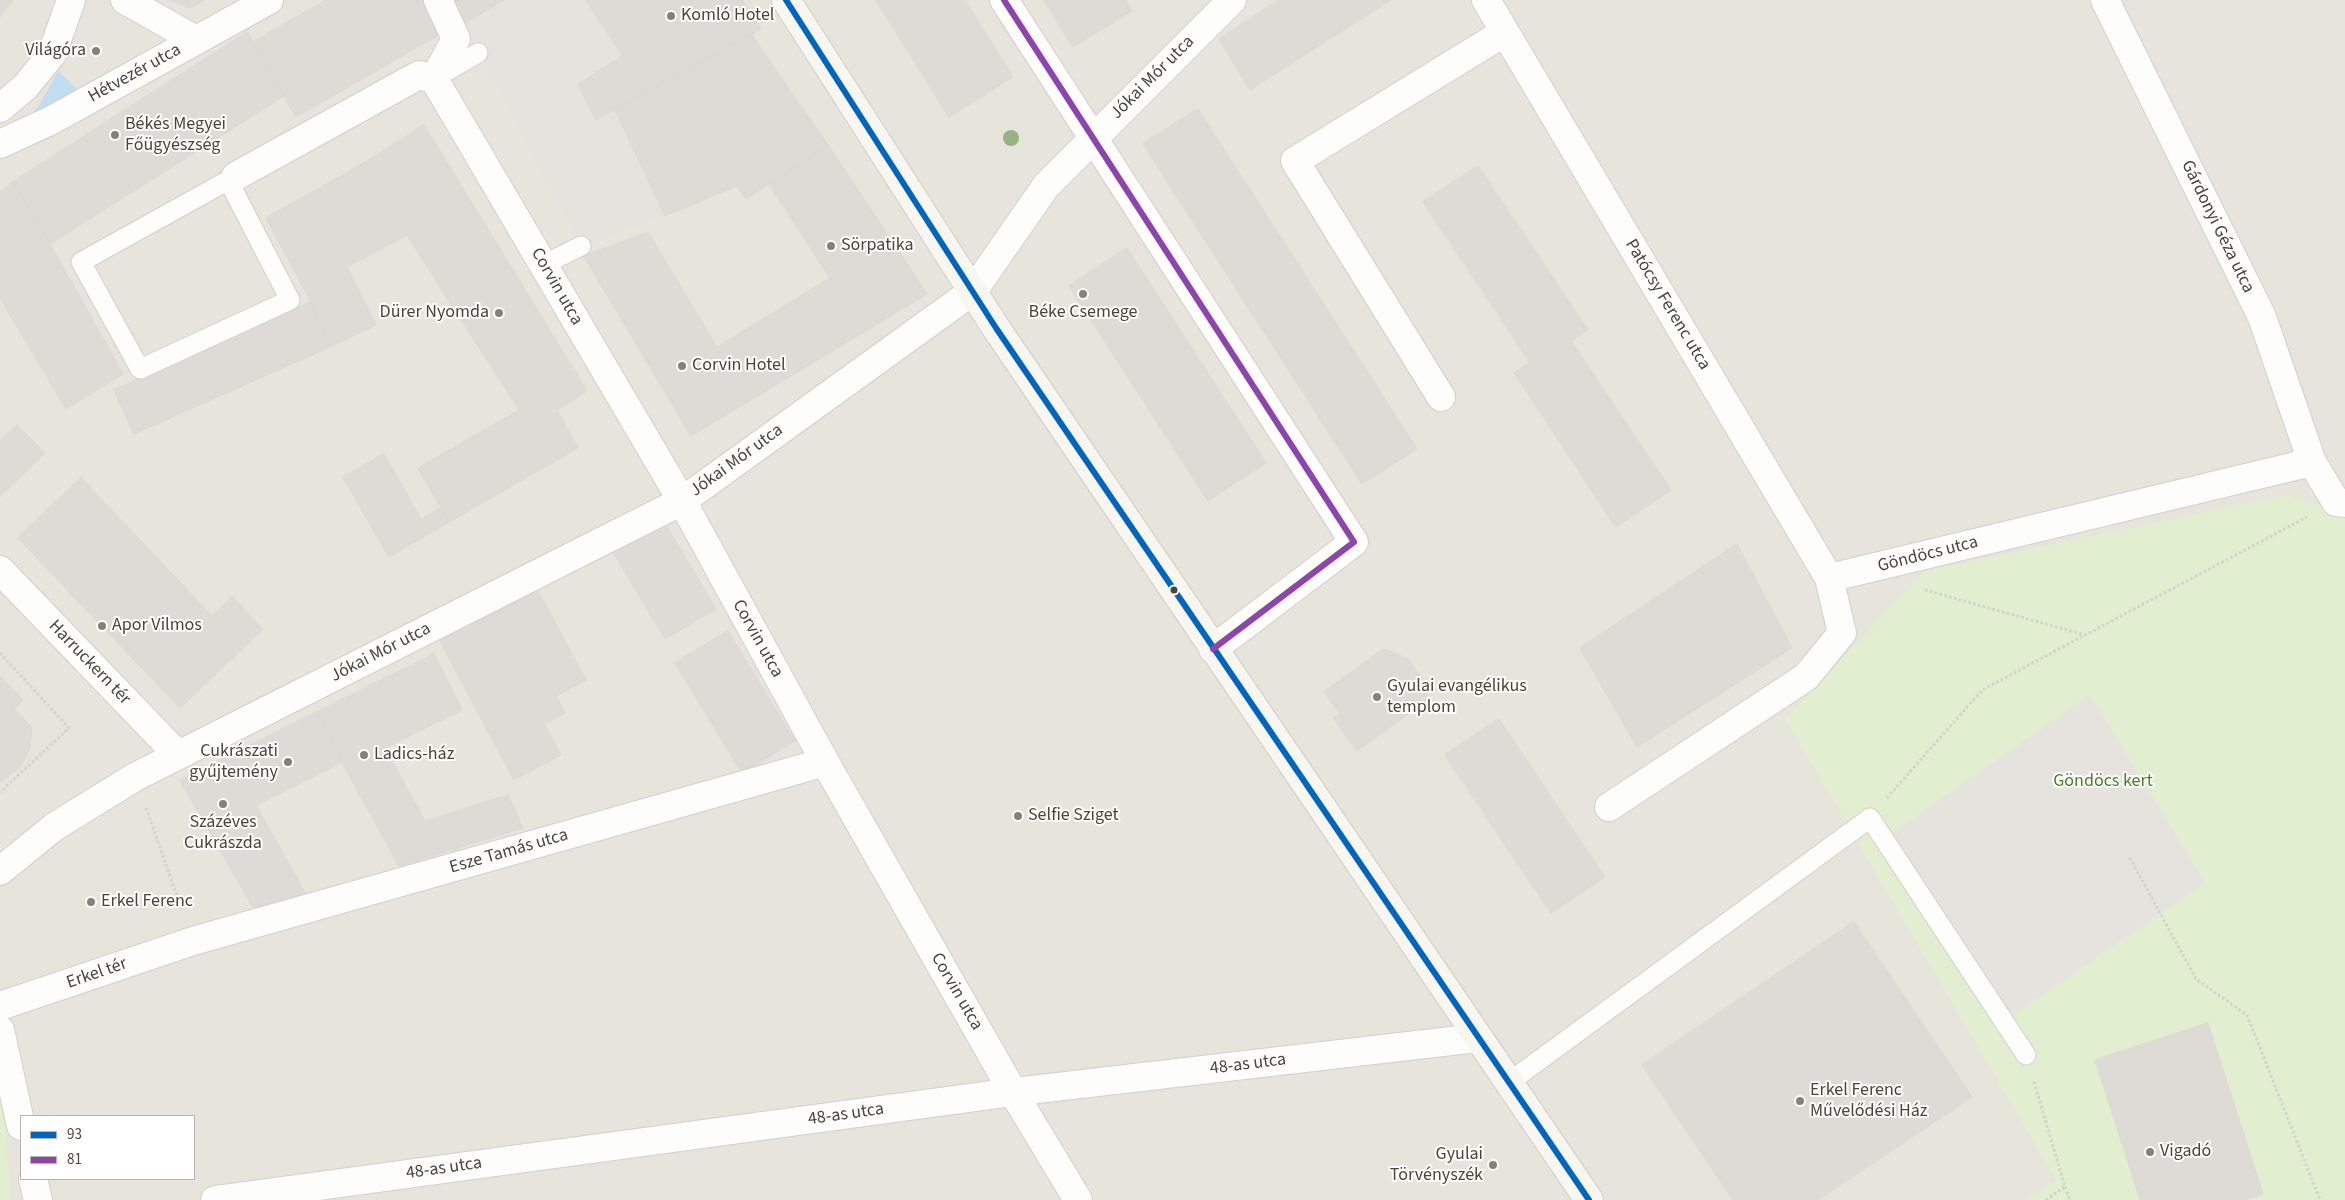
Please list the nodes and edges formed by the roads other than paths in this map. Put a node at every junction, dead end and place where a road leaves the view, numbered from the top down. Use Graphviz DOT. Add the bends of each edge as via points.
graph roads {
  1 [pos="71,0"];
  2 [pos="125,0"];
  3 [pos="268,0"];
  4 [pos="438,0"];
  5 [pos="786,0"];
  6 [pos="1004,0"];
  7 [pos="1232,0"];
  8 [pos="1486,0"];
  9 [pos="2105,0"];
  10 [pos="1504,32"];
  11 [pos="196,40"];
  12 [pos="478,53"];
  13 [pos="434,79"];
  14 [pos="0,108"];
  15 [pos="1094,138"];
  16 [pos="0,144"];
  17 [pos="232,178"];
  18 [pos="581,246"];
  19 [pos="543,264"];
  20 [pos="973,291"];
  21 [pos="1441,396"];
  22 [pos="2312,462"];
  23 [pos="682,501"];
  24 [pos="2340,502"];
  25 [pos="0,570"];
  26 [pos="1830,578"];
  27 [pos="1213,649"];
  28 [pos="178,755"];
  29 [pos="825,762"];
  30 [pos="1608,807"];
  31 [pos="0,871"];
  32 [pos="193,941"];
  33 [pos="0,1006"];
  34 [pos="0,1030"];
  35 [pos="1477,1038"];
  36 [pos="2026,1054"];
  37 [pos="1508,1083"];
  38 [pos="1013,1092"];
  39 [pos="20,1121"];
  40 [pos="33,1180"];
  41 [pos="38,1200"];
  42 [pos="215,1200"];
  43 [pos="1078,1200"];
  44 [pos="1589,1200"];
  1 -- 14 [label="street" via="52,54 25,87"];
  2 -- 11 [label="street"];
  3 -- 11 [label="street, Hétvezér utca"];
  4 -- 13 [label="street" via="456,39"];
  5 -- 20 [label="street"];
  6 -- 15 [label="street"];
  7 -- 15 [label="street, Jókai Mór utca"];
  8 -- 10 [label="street, Patócsy Ferenc utca"];
  9 -- 22 [label="street, Gárdonyi Géza utca" via="2262,317"];
  10 -- 21 [label="street" via="1295,161"];
  10 -- 26 [label="street, Patócsy Ferenc utca"];
  11 -- 16 [label="street, Hétvezér utca" via="50,121"];
  12 -- 13 [label="lane"];
  13 -- 17 [label="street" via="419,75"];
  13 -- 19 [label="street, Corvin utca"];
  15 -- 20 [label="street, Jókai Mór utca" via="1046,186"];
  15 -- 27 [label="street" via="1354,542"];
  17 -- 17 [label="lane" via="80,262 140,369 290,300"];
  18 -- 19 [label="lane"];
  19 -- 23 [label="street, Corvin utca"];
  20 -- 23 [label="street, Jókai Mór utca"];
  20 -- 27 [label="street"];
  22 -- 24 [label="street"];
  22 -- 26 [label="street, Göndöcs utca"];
  23 -- 28 [label="street, Jókai Mór utca"];
  23 -- 29 [label="street, Corvin utca"];
  25 -- 28 [label="street, Harruckern tér"];
  26 -- 30 [label="street" via="1842,633 1806,677"];
  27 -- 35 [label="street"];
  28 -- 31 [label="street, Jókai Mór utca" via="135,777 54,827"];
  29 -- 32 [label="street, Esze Tamás utca"];
  29 -- 38 [label="street, Corvin utca"];
  32 -- 33 [label="street, Erkel tér"];
  34 -- 39 [label="street"];
  35 -- 37 [label="street"];
  35 -- 38 [label="street, 48-as utca"];
  36 -- 37 [label="lane" via="1870,818"];
  37 -- 44 [label="street"];
  38 -- 42 [label="street, 48-as utca"];
  38 -- 43 [label="street, Corvin utca"];
  40 -- 41 [label="street"];
}
